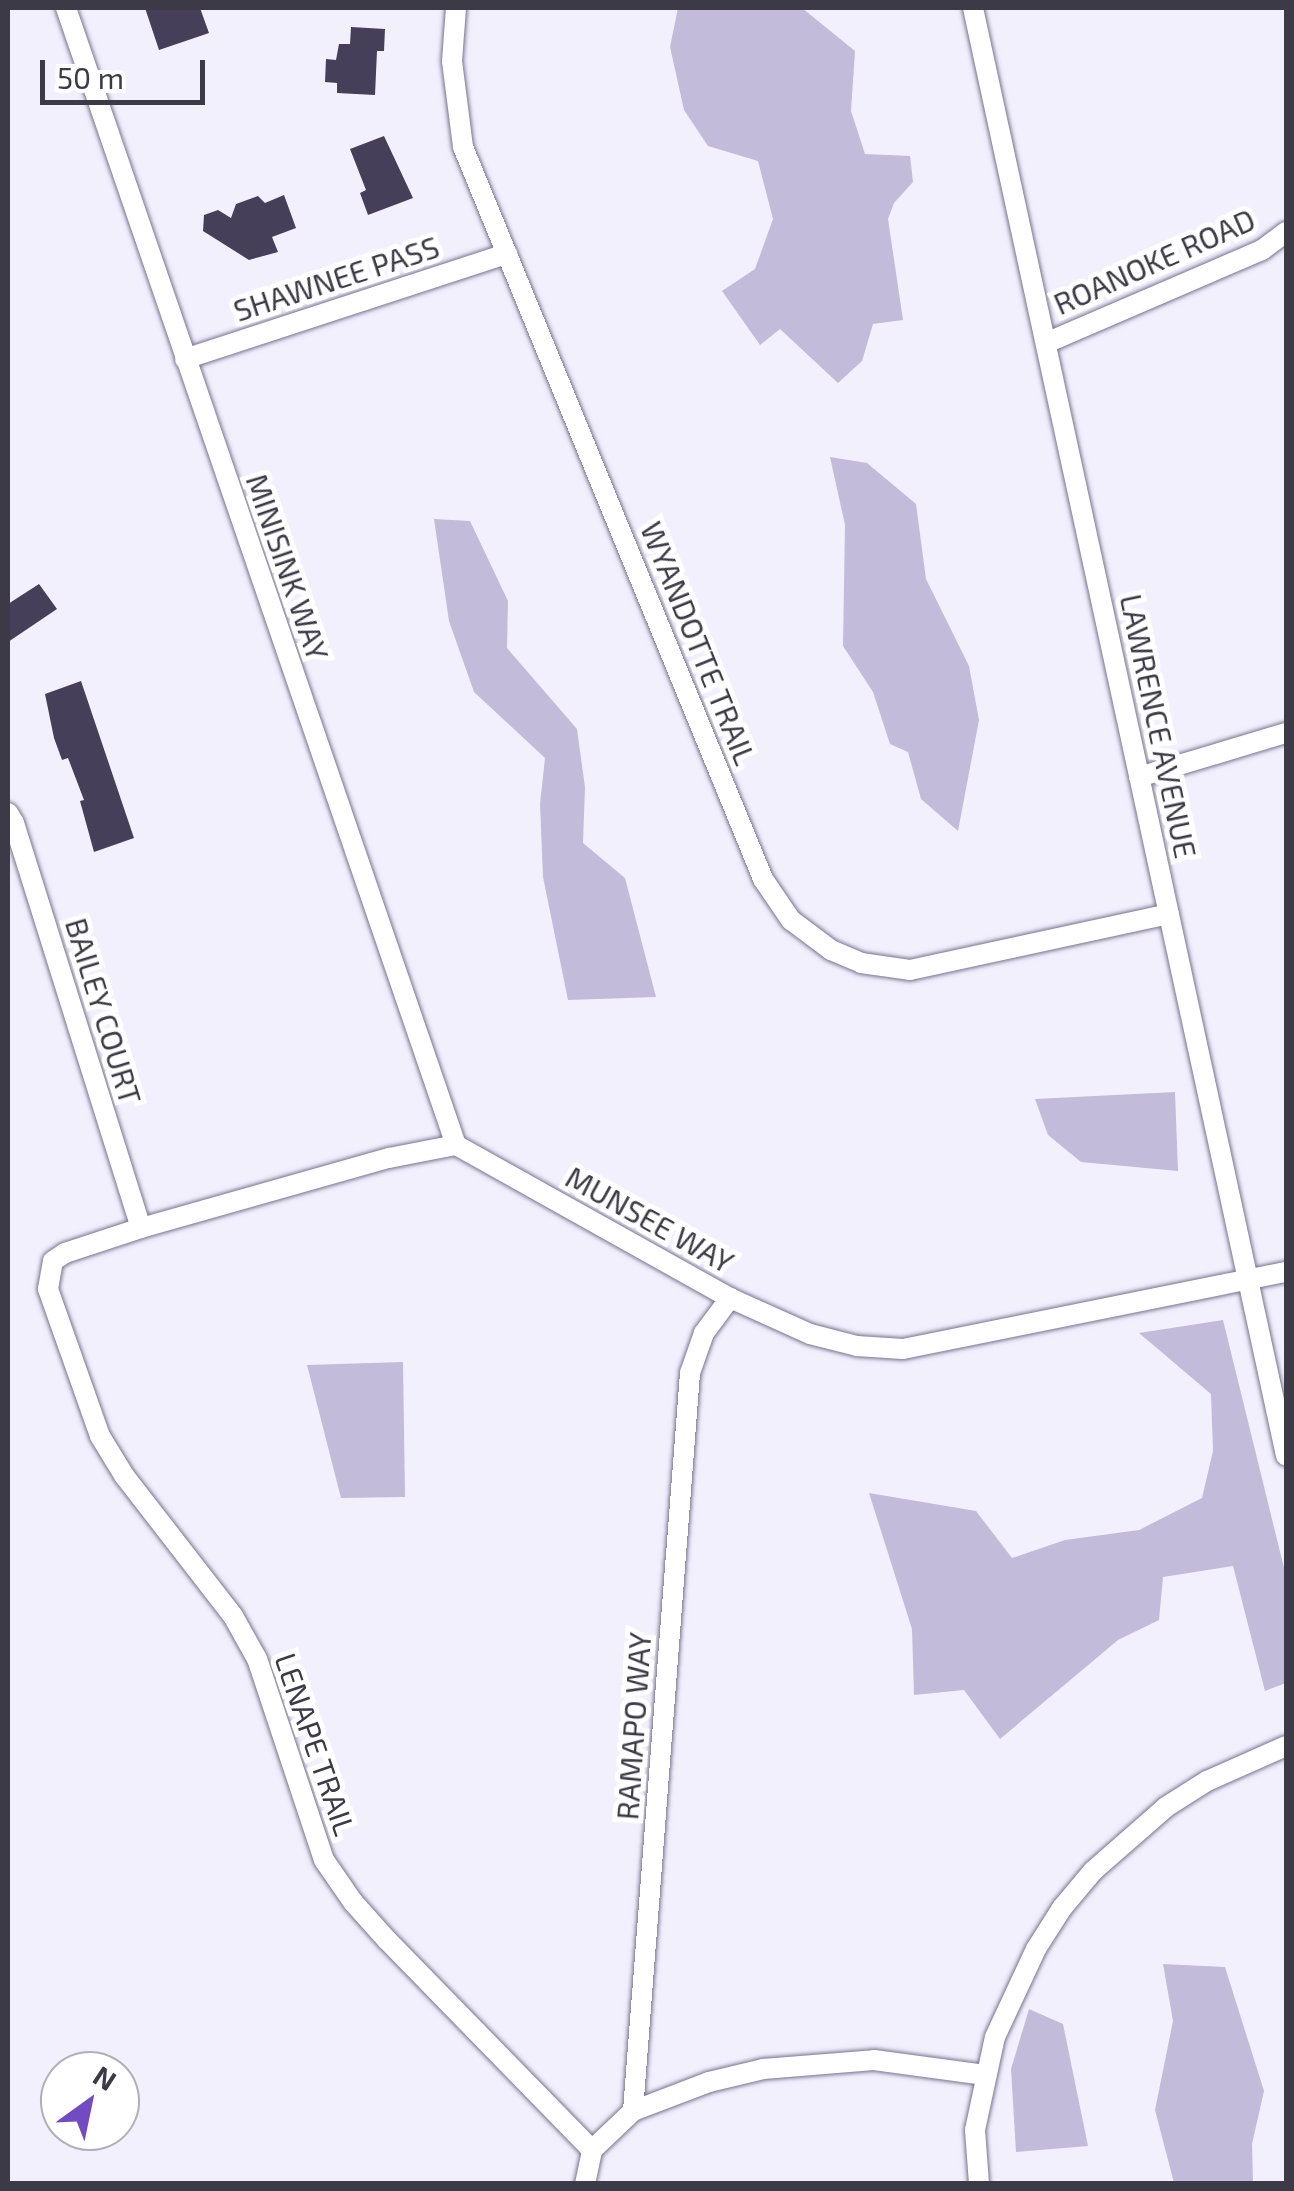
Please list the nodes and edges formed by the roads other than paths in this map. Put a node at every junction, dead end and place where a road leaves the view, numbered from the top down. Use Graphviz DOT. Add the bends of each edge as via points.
graph roads {
  1 [pos="66,8"];
  2 [pos="456,8"];
  3 [pos="973,8"];
  4 [pos="1286,232"];
  5 [pos="506,254"];
  6 [pos="1046,343"];
  7 [pos="185,359"];
  8 [pos="1286,732"];
  9 [pos="1139,777"];
  10 [pos="8,813"];
  11 [pos="1168,914"];
  12 [pos="456,1144"];
  13 [pos="141,1228"];
  14 [pos="1286,1272"];
  15 [pos="1249,1280"];
  16 [pos="730,1298"];
  17 [pos="1286,1456"];
  18 [pos="1286,1746"];
  19 [pos="984,2074"];
  20 [pos="633,2111"];
  21 [pos="592,2150"];
  22 [pos="585,2184"];
  23 [pos="979,2184"];
  1 -- 7 [label="street, MINISINK WAY"];
  2 -- 5 [label="street, WYANDOTTE TRAIL" via="452,62 462,147"];
  3 -- 6 [label="street, LAWRENCE AVENUE"];
  4 -- 6 [label="street, ROANOKE ROAD" via="1262,250"];
  5 -- 7 [label="street, SHAWNEE PASS"];
  5 -- 11 [label="street, WYANDOTTE TRAIL" via="763,879 791,920 830,950 861,963 910,970"];
  6 -- 9 [label="street, LAWRENCE AVENUE"];
  7 -- 12 [label="street, MINISINK WAY"];
  8 -- 9 [label="street"];
  9 -- 11 [label="street, LAWRENCE AVENUE"];
  10 -- 13 [label="street, BAILEY COURT"];
  11 -- 15 [label="street, LAWRENCE AVENUE"];
  12 -- 13 [label="street"];
  12 -- 16 [label="street, MUNSEE WAY"];
  13 -- 21 [label="street, LENAPE TRAIL" via="65,1253 53,1261 48,1277 100,1436 256,1659 324,1860 387,1940"];
  14 -- 15 [label="street, MUNSEE WAY"];
  15 -- 16 [label="street, MUNSEE WAY" via="903,1349 810,1334"];
  15 -- 17 [label="street, LAWRENCE AVENUE"];
  16 -- 20 [label="street, RAMAPO WAY" via="704,1333 690,1373"];
  18 -- 19 [label="street" via="1166,1807 1093,1871 1036,1948"];
  19 -- 20 [label="street" via="911,2063 818,2062 708,2082"];
  19 -- 23 [label="street" via="975,2130"];
  20 -- 21 [label="street"];
  21 -- 22 [label="street"];
}
